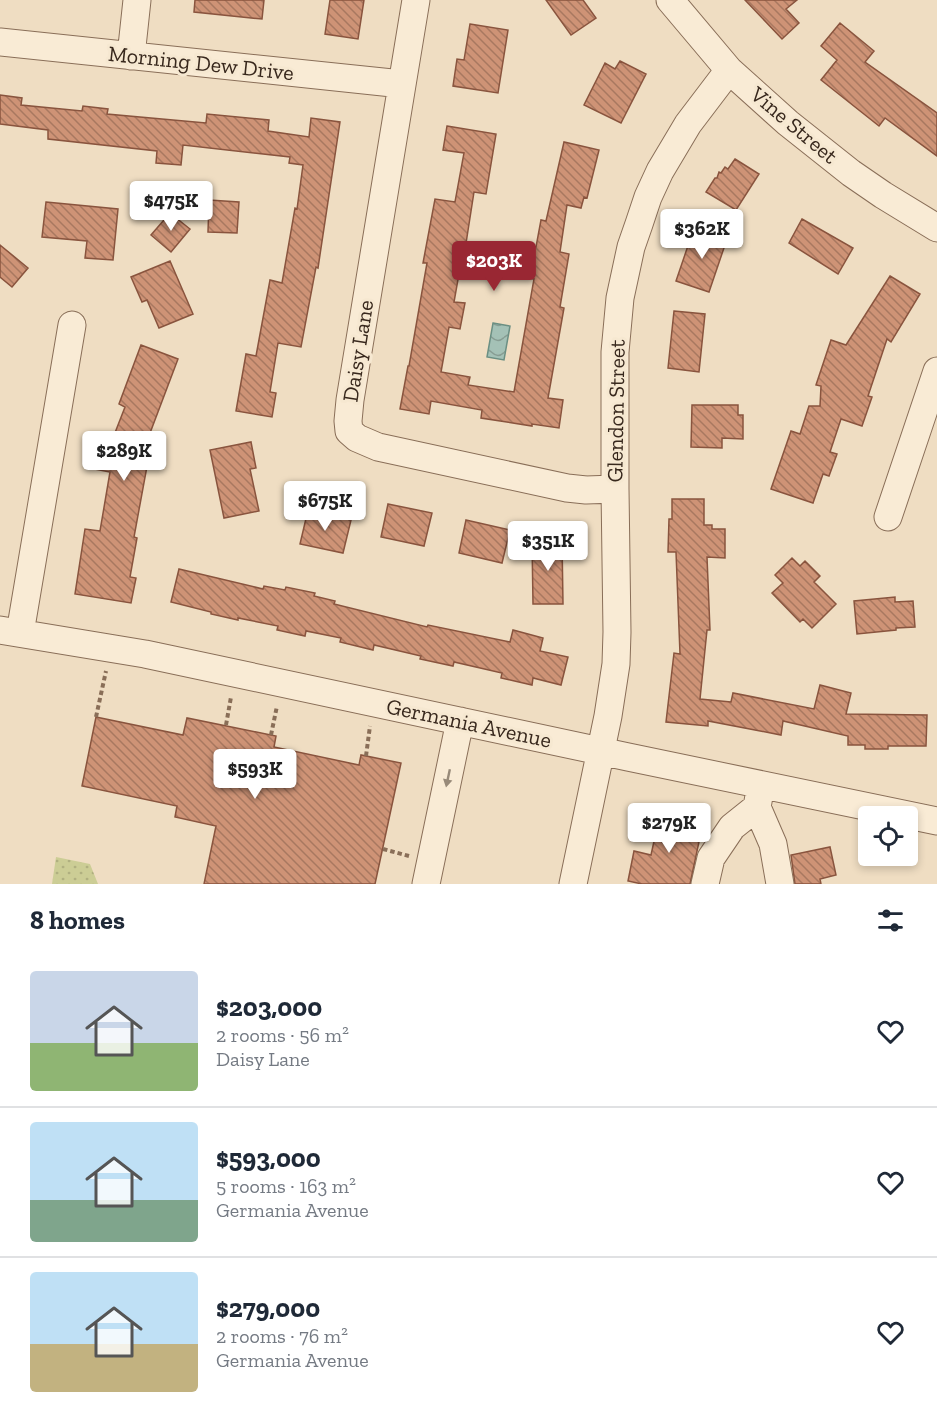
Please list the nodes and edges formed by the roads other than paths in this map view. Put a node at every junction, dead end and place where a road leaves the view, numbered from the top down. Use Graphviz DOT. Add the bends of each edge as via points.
graph roads {
  1 [pos="136,0"];
  2 [pos="416,0"];
  3 [pos="670,0"];
  4 [pos="0,42"];
  5 [pos="131,56"];
  6 [pos="729,70"];
  7 [pos="402,84"];
  8 [pos="937,228"];
  9 [pos="72,325"];
  10 [pos="937,371"];
  11 [pos="615,489"];
  12 [pos="888,517"];
  13 [pos="10,631"];
  14 [pos="460,721"];
  15 [pos="601,751"];
  16 [pos="759,796"];
  17 [pos="937,822"];
  18 [pos="426,884"];
  19 [pos="573,884"];
  20 [pos="705,884"];
  21 [pos="780,884"];
  1 -- 5 [label="street"];
  2 -- 7 [label="street, Daisy Lane"];
  3 -- 6 [label="street, Vine Street"];
  4 -- 5 [label="street, Morning Dew Drive"];
  5 -- 7 [label="street, Morning Dew Drive"];
  6 -- 8 [label="street, Vine Street" via="851,172"];
  6 -- 11 [label="street, Glendon Street" via="692,117 660,171 632,247 620,298 615,352"];
  7 -- 11 [label="street, Daisy Lane" via="348,411 349,431 378,447 567,488"];
  9 -- 13 [label="street"];
  10 -- 12 [label="street"];
  11 -- 15 [label="street, Glendon Street" via="617,649"];
  13 -- 14 [label="street, Germania Avenue" via="145,654"];
  14 -- 15 [label="street, Germania Avenue"];
  14 -- 18 [label="street, one-way"];
  15 -- 16 [label="street, Germania Avenue"];
  15 -- 19 [label="street, Glendon Street"];
  16 -- 17 [label="street, Germania Avenue"];
  16 -- 20 [label="street" via="711,858"];
  16 -- 21 [label="street"];
}
